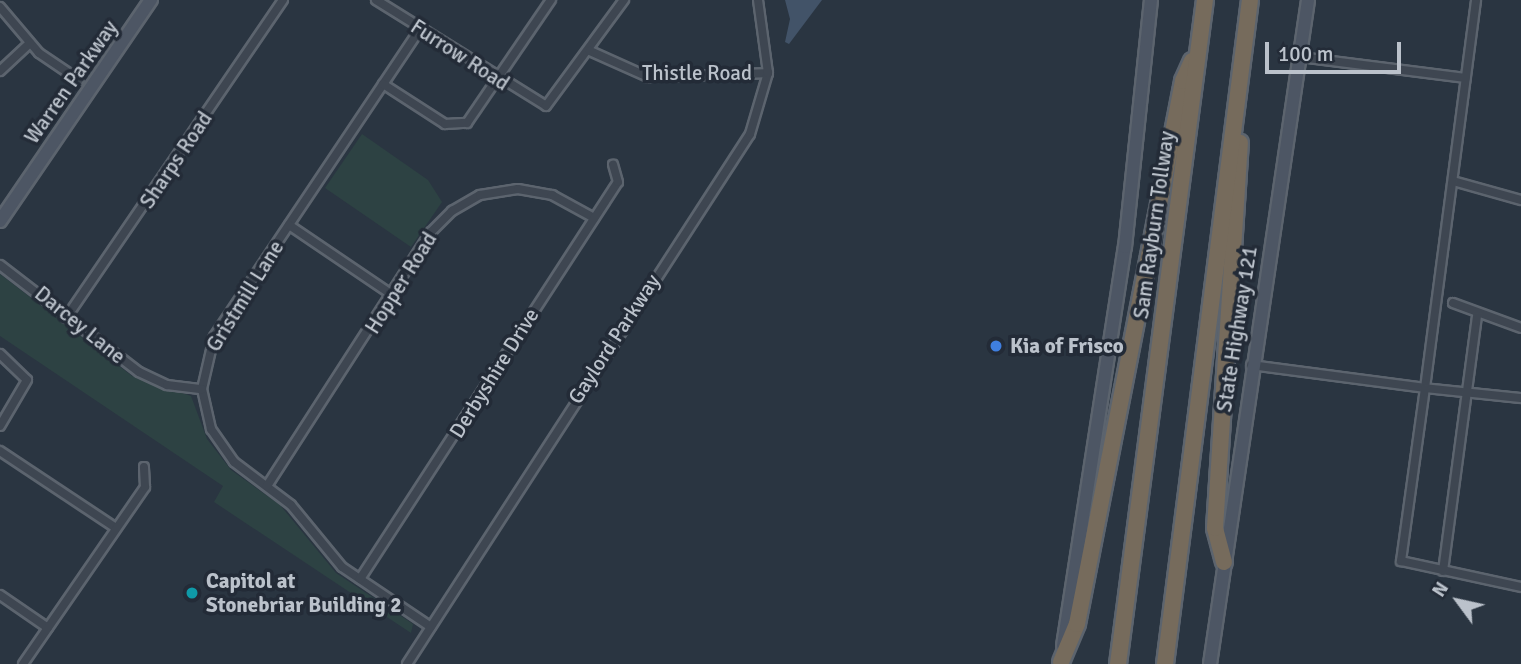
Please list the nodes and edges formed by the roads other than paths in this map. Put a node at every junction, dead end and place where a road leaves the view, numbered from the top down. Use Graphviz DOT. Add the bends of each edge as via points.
graph roads {
  1 [pos="151,0"];
  2 [pos="283,0"];
  3 [pos="376,0"];
  4 [pos="551,0"];
  5 [pos="624,0"];
  6 [pos="758,0"];
  7 [pos="1151,0"];
  8 [pos="1205,0"];
  9 [pos="1250,0"];
  10 [pos="1308,0"];
  11 [pos="1476,0"];
  12 [pos="0,8"];
  13 [pos="420,29"];
  14 [pos="30,43"];
  15 [pos="1200,46"];
  16 [pos="590,51"];
  17 [pos="1300,58"];
  18 [pos="0,71"];
  19 [pos="768,73"];
  20 [pos="1466,78"];
  21 [pos="79,79"];
  22 [pos="497,81"];
  23 [pos="383,84"];
  24 [pos="1239,89"];
  25 [pos="613,165"];
  26 [pos="1453,181"];
  27 [pos="1521,200"];
  28 [pos="594,218"];
  29 [pos="0,221"];
  30 [pos="289,225"];
  31 [pos="0,265"];
  32 [pos="394,296"];
  33 [pos="1452,303"];
  34 [pos="1477,316"];
  35 [pos="66,318"];
  36 [pos="1521,328"];
  37 [pos="0,354"];
  38 [pos="1251,365"];
  39 [pos="1425,388"];
  40 [pos="202,389"];
  41 [pos="1465,393"];
  42 [pos="1521,398"];
  43 [pos="0,426"];
  44 [pos="0,451"];
  45 [pos="144,467"];
  46 [pos="267,486"];
  47 [pos="116,528"];
  48 [pos="1224,562"];
  49 [pos="1443,570"];
  50 [pos="360,579"];
  51 [pos="1521,587"];
  52 [pos="0,596"];
  53 [pos="430,627"];
  54 [pos="48,628"];
  55 [pos="1061,663"];
  56 [pos="23,664"];
  57 [pos="407,664"];
  58 [pos="1118,664"];
  59 [pos="1165,664"];
  60 [pos="1210,664"];
  1 -- 29 [label="main road, Warren Parkway"];
  2 -- 35 [label="street, Sharps Road"];
  3 -- 13 [label="street, Furrow Road"];
  4 -- 22 [label="street"];
  5 -- 16 [label="street"];
  6 -- 19 [label="street, Gaylord Parkway"];
  7 -- 55 [label="main road" via="1125,247"];
  8 -- 15 [label="highway, Sam Rayburn Tollway"];
  9 -- 24 [label="highway"];
  10 -- 17 [label="main road, State Highway 121"];
  11 -- 20 [label="street"];
  12 -- 14 [label="street"];
  13 -- 22 [label="street, Furrow Road"];
  13 -- 23 [label="street, Gristmill Lane"];
  14 -- 18 [label="street"];
  14 -- 21 [label="street"];
  15 -- 55 [label="highway" via="1183,81 1077,624"];
  15 -- 58 [label="highway, Sam Rayburn Tollway"];
  16 -- 19 [label="street, Thistle Road" via="648,77"];
  16 -- 22 [label="street, Furrow Road" via="546,106"];
  17 -- 20 [label="street"];
  17 -- 38 [label="main road, State Highway 121"];
  19 -- 53 [label="street, Gaylord Parkway" via="745,143"];
  20 -- 26 [label="street"];
  22 -- 23 [label="street" via="470,121 455,127"];
  23 -- 30 [label="street, Gristmill Lane"];
  24 -- 48 [label="highway" via="1240,167 1215,528"];
  24 -- 59 [label="highway"];
  25 -- 28 [label="street, Derbyshire Drive" via="618,182"];
  26 -- 27 [label="street"];
  26 -- 39 [label="street"];
  28 -- 32 [label="street, Hopper Road" via="538,191 480,195 437,225"];
  28 -- 50 [label="street, Derbyshire Drive"];
  30 -- 32 [label="street"];
  30 -- 40 [label="street, Gristmill Lane" via="214,337"];
  31 -- 35 [label="street, Darcey Lane"];
  32 -- 46 [label="street, Hopper Road"];
  33 -- 34 [label="street" via="1470,307"];
  34 -- 36 [label="street"];
  34 -- 41 [label="street"];
  35 -- 40 [label="street, Darcey Lane" via="146,376"];
  37 -- 43 [label="street" via="27,380"];
  38 -- 39 [label="street"];
  38 -- 48 [label="main road, State Highway 121"];
  39 -- 41 [label="street"];
  39 -- 49 [label="street" via="1401,561"];
  40 -- 46 [label="street" via="219,444"];
  41 -- 42 [label="street"];
  41 -- 49 [label="street"];
  44 -- 47 [label="street"];
  45 -- 47 [label="street" via="145,487"];
  46 -- 50 [label="street"];
  47 -- 54 [label="street"];
  48 -- 60 [label="main road, State Highway 121"];
  49 -- 51 [label="street"];
  50 -- 53 [label="street"];
  52 -- 54 [label="street"];
  53 -- 57 [label="street, Gaylord Parkway"];
  54 -- 56 [label="street"];
}
